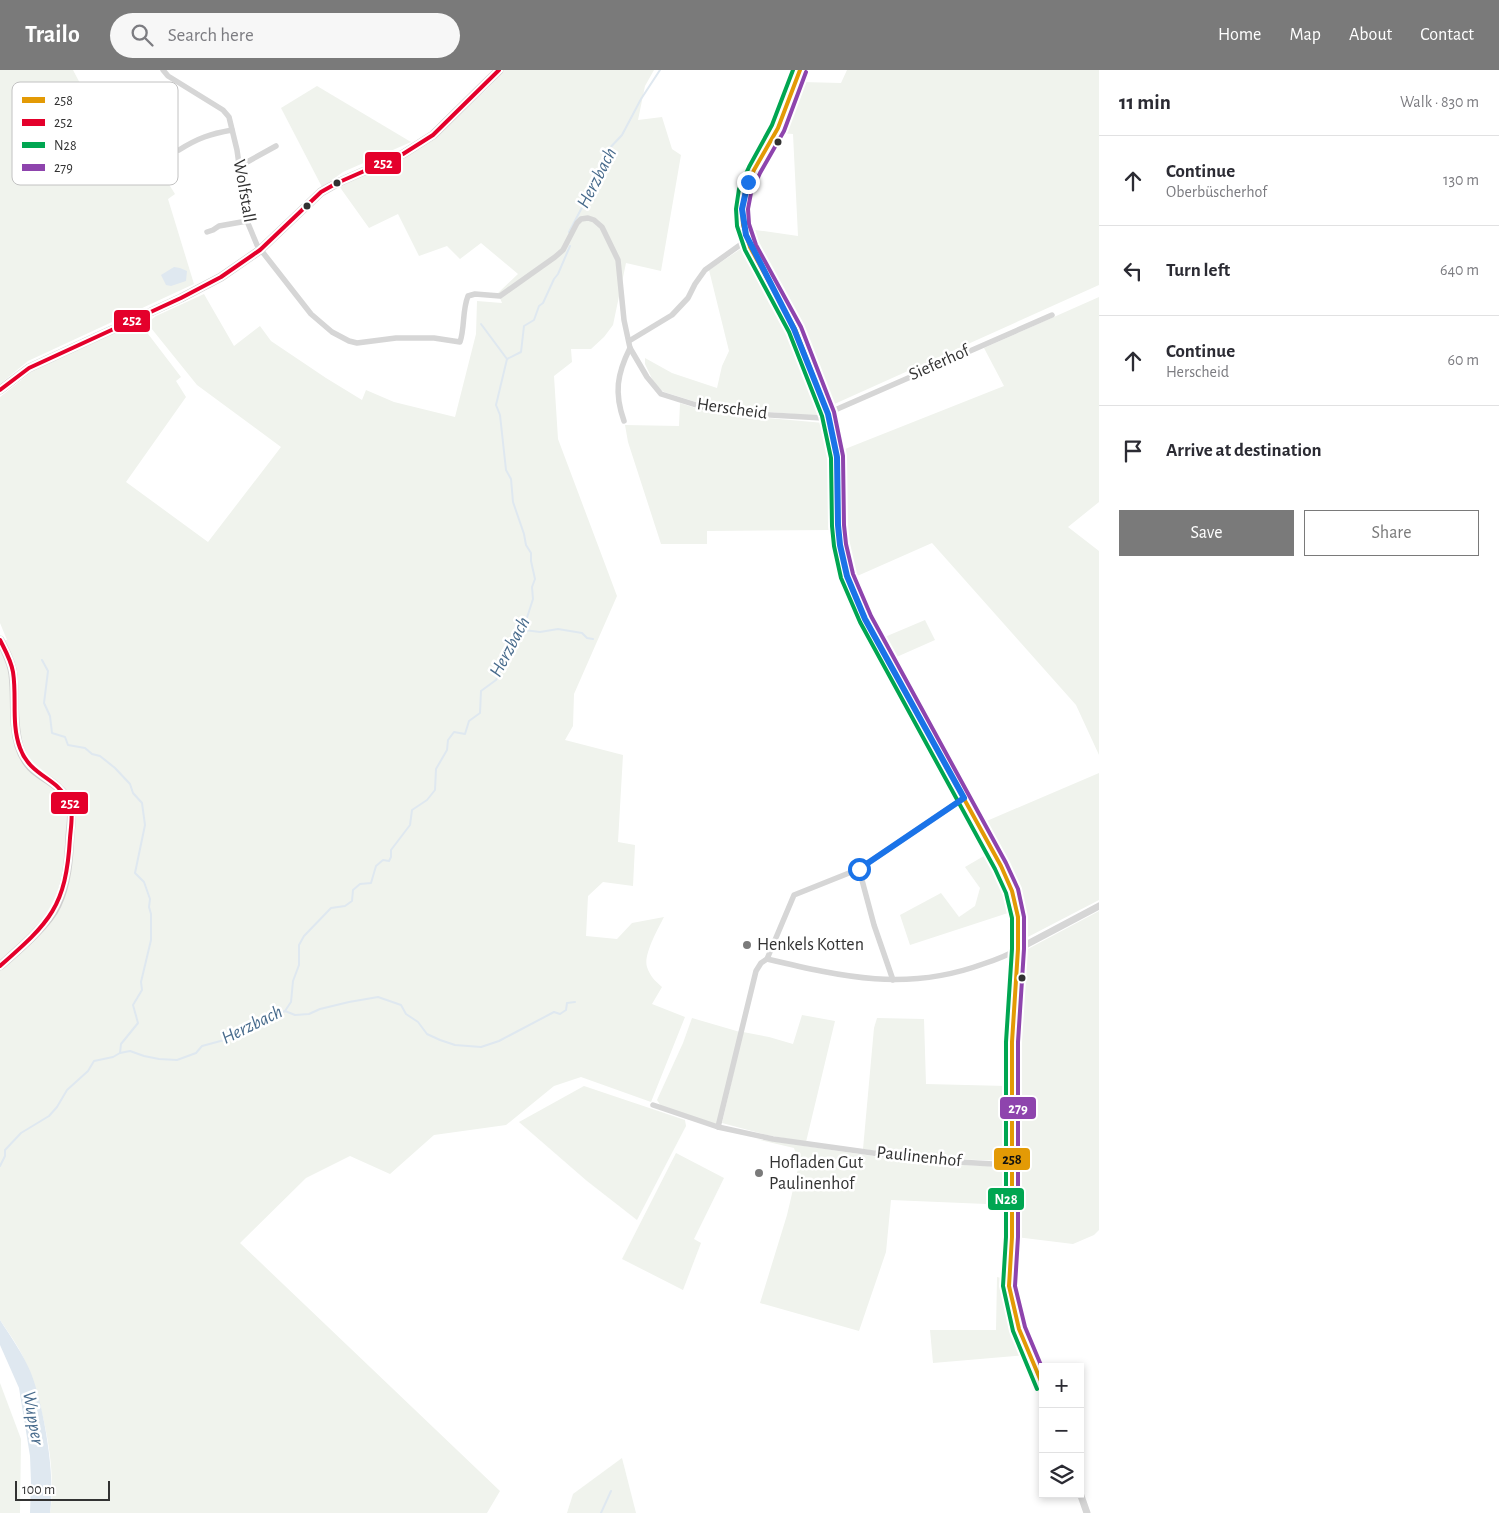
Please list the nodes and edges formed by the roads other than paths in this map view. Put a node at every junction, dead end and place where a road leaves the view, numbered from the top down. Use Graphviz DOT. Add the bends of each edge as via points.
graph roads {
  1 [pos="163,70"];
  2 [pos="499,70"];
  3 [pos="800,70"];
  4 [pos="178,82"];
  5 [pos="178,82"];
  6 [pos="232,130"];
  7 [pos="276,146"];
  8 [pos="179,150"];
  9 [pos="240,166"];
  10 [pos="247,221"];
  11 [pos="206,232"];
  12 [pos="747,240"];
  13 [pos="260,250"];
  14 [pos="555,257"];
  15 [pos="1052,315"];
  16 [pos="629,342"];
  17 [pos="630,348"];
  18 [pos="0,390"];
  19 [pos="828,414"];
  20 [pos="624,421"];
  21 [pos="0,640"];
  22 [pos="964,798"];
  23 [pos="859,869"];
  24 [pos="1099,906"];
  25 [pos="1018,949"];
  26 [pos="767,959"];
  27 [pos="0,966"];
  28 [pos="893,980"];
  29 [pos="653,1106"];
  30 [pos="718,1127"];
  31 [pos="1012,1165"];
  32 [pos="1039,1377"];
  33 [pos="1082,1498"];
  34 [pos="1087,1513"];
  1 -- 4 [label="street, Wolfstall"];
  2 -- 13 [label="main road" via="433,135 403,154 321,192"];
  3 -- 12 [label="street" via="778,128 745,191 742,220"];
  5 -- 6 [label="street, Wolfstall" via="223,110 230,117"];
  6 -- 8 [label="street" via="210,134"];
  6 -- 9 [label="street, Wolfstall"];
  7 -- 9 [label="street"];
  9 -- 10 [label="street, Wolfstall"];
  10 -- 11 [label="street"];
  10 -- 13 [label="street, Wolfstall"];
  12 -- 16 [label="street" via="705,270 688,298 672,315"];
  12 -- 19 [label="street" via="794,329"];
  13 -- 14 [label="street, Wolfstall" via="310,314 332,332 357,343 396,338 460,342 468,296 500,296"];
  13 -- 18 [label="main road" via="199,290 29,368"];
  14 -- 16 [label="street, Herscheid" via="582,219 594,220 602,227 618,260"];
  15 -- 19 [label="street, Sieferhof"];
  16 -- 17 [label="street, Herscheid"];
  17 -- 19 [label="street, Herscheid" via="661,394 709,409 822,418"];
  17 -- 20 [label="street" via="619,376 618,398"];
  19 -- 22 [label="street" via="837,457 838,525 847,576 865,619"];
  21 -- 27 [label="main road" via="13,674 19,746 32,770 67,798 72,813 67,869 57,906 42,926"];
  22 -- 23 [label="street"];
  22 -- 25 [label="street" via="1012,891 1018,917"];
  23 -- 26 [label="street" via="794,895"];
  23 -- 28 [label="street"];
  24 -- 25 [label="street"];
  25 -- 28 [label="street" via="966,971 921,980"];
  25 -- 31 [label="street" via="1012,1042"];
  26 -- 28 [label="street" via="859,979"];
  26 -- 30 [label="street" via="756,971"];
  29 -- 30 [label="street, Paulinenhof"];
  30 -- 31 [label="street, Paulinenhof" via="774,1139 923,1160"];
  31 -- 32 [label="street" via="1009,1286 1019,1329"];
  33 -- 34 [label="street"];
}
